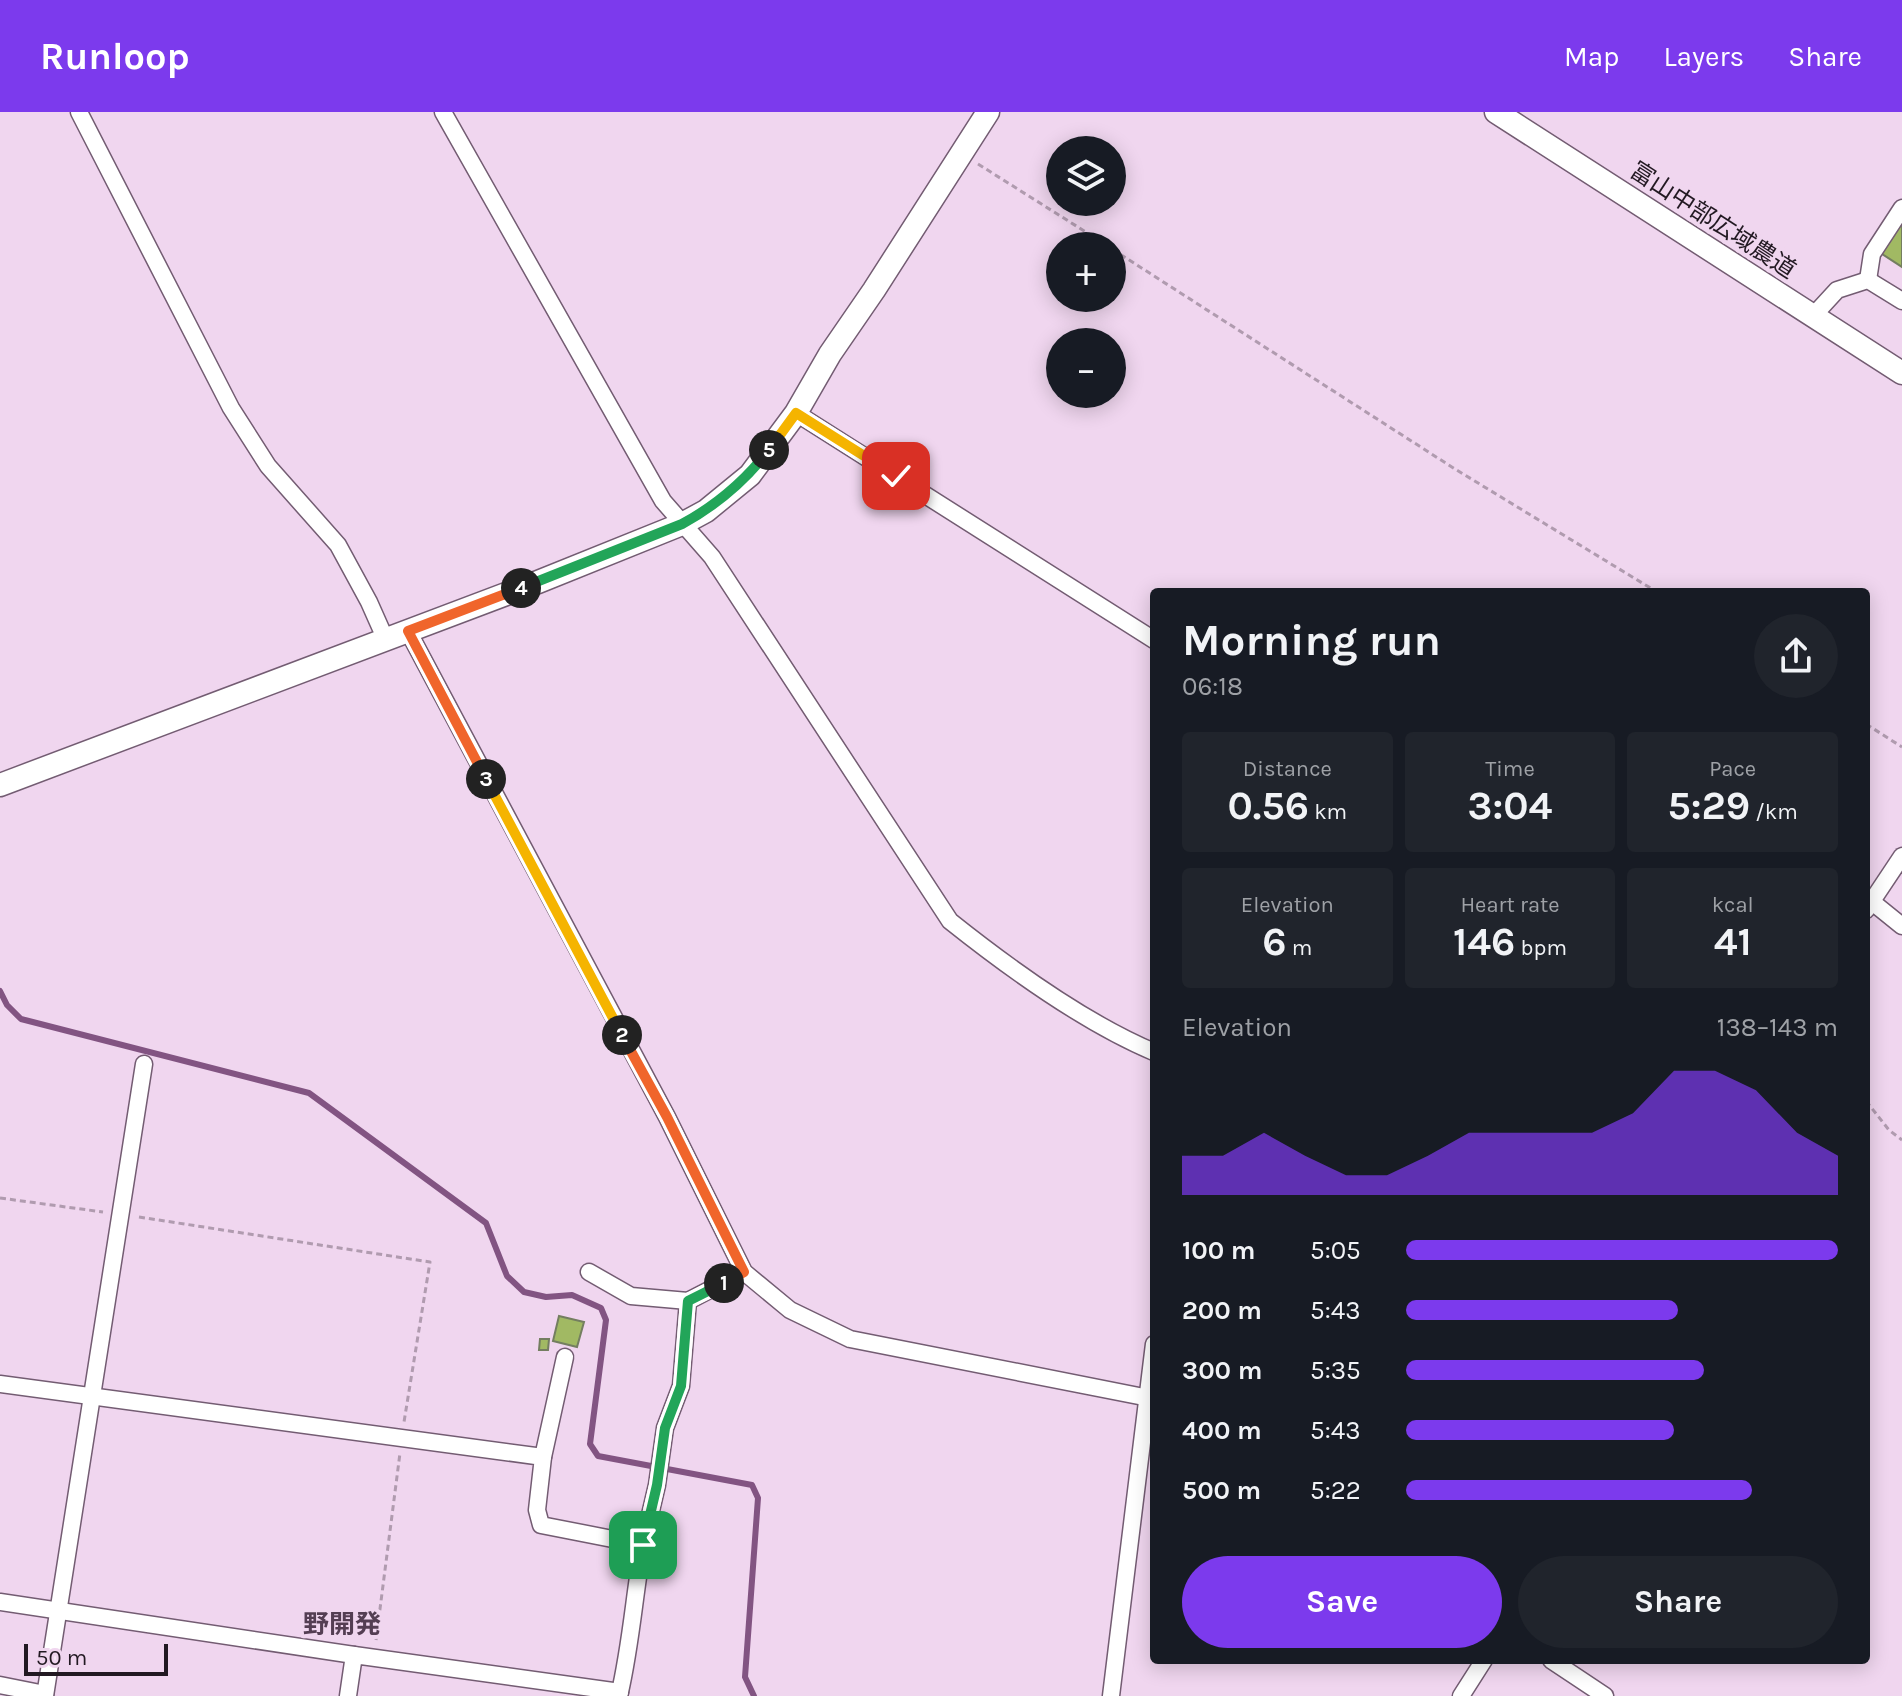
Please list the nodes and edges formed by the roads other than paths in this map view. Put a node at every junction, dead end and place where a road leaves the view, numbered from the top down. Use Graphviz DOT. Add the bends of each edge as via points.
graph roads {
  1 [pos="79,112"];
  2 [pos="443,112"];
  3 [pos="988,112"];
  4 [pos="1496,112"];
  5 [pos="1902,208"];
  6 [pos="1868,280"];
  7 [pos="1902,301"];
  8 [pos="1814,315"];
  9 [pos="1902,373"];
  10 [pos="796,413"];
  11 [pos="682,524"];
  12 [pos="408,631"];
  13 [pos="1150,637"];
  14 [pos="385,638"];
  15 [pos="0,785"];
  16 [pos="1902,856"];
  17 [pos="1870,904"];
  18 [pos="1870,907"];
  19 [pos="1902,926"];
  20 [pos="1150,1050"];
  21 [pos="144,1064"];
  22 [pos="589,1272"];
  23 [pos="744,1272"];
  24 [pos="688,1301"];
  25 [pos="565,1357"];
  26 [pos="0,1384"];
  27 [pos="92,1397"];
  28 [pos="1150,1398"];
  29 [pos="543,1457"];
  30 [pos="643,1545"];
  31 [pos="0,1602"];
  32 [pos="57,1609"];
  33 [pos="354,1655"];
  34 [pos="1481,1664"];
  35 [pos="1557,1664"];
  36 [pos="0,1685"];
  37 [pos="619,1694"];
  38 [pos="45,1695"];
  39 [pos="348,1696"];
  40 [pos="1111,1696"];
  41 [pos="1461,1696"];
  42 [pos="1605,1696"];
  1 -- 14 [label="street" via="231,408 268,466 338,545"];
  2 -- 11 [label="street" via="663,501"];
  3 -- 10 [label="street"];
  4 -- 8 [label="street, 富山中部広域農道"];
  5 -- 6 [label="street" via="1872,254"];
  6 -- 7 [label="street"];
  6 -- 8 [label="street" via="1837,290"];
  8 -- 9 [label="street, 富山中部広域農道"];
  10 -- 11 [label="street" via="750,475"];
  10 -- 13 [label="street"];
  11 -- 12 [label="street"];
  11 -- 20 [label="street" via="712,557 950,921 1020,973"];
  12 -- 14 [label="street"];
  12 -- 23 [label="street"];
  14 -- 15 [label="street"];
  16 -- 17 [label="street"];
  18 -- 19 [label="street"];
  21 -- 27 [label="street"];
  22 -- 24 [label="street" via="631,1296"];
  23 -- 24 [label="street"];
  23 -- 28 [label="street" via="790,1310 850,1339"];
  24 -- 30 [label="street" via="681,1386 665,1428"];
  25 -- 29 [label="street"];
  26 -- 27 [label="street"];
  27 -- 29 [label="street"];
  27 -- 32 [label="street"];
  28 -- 40 [label="street"];
  29 -- 30 [label="street" via="537,1510 541,1525"];
  30 -- 37 [label="street"];
  31 -- 32 [label="street"];
  32 -- 33 [label="street"];
  32 -- 38 [label="street"];
  33 -- 37 [label="street"];
  33 -- 39 [label="street"];
  34 -- 41 [label="street"];
  35 -- 42 [label="street"];
  36 -- 38 [label="street"];
}
